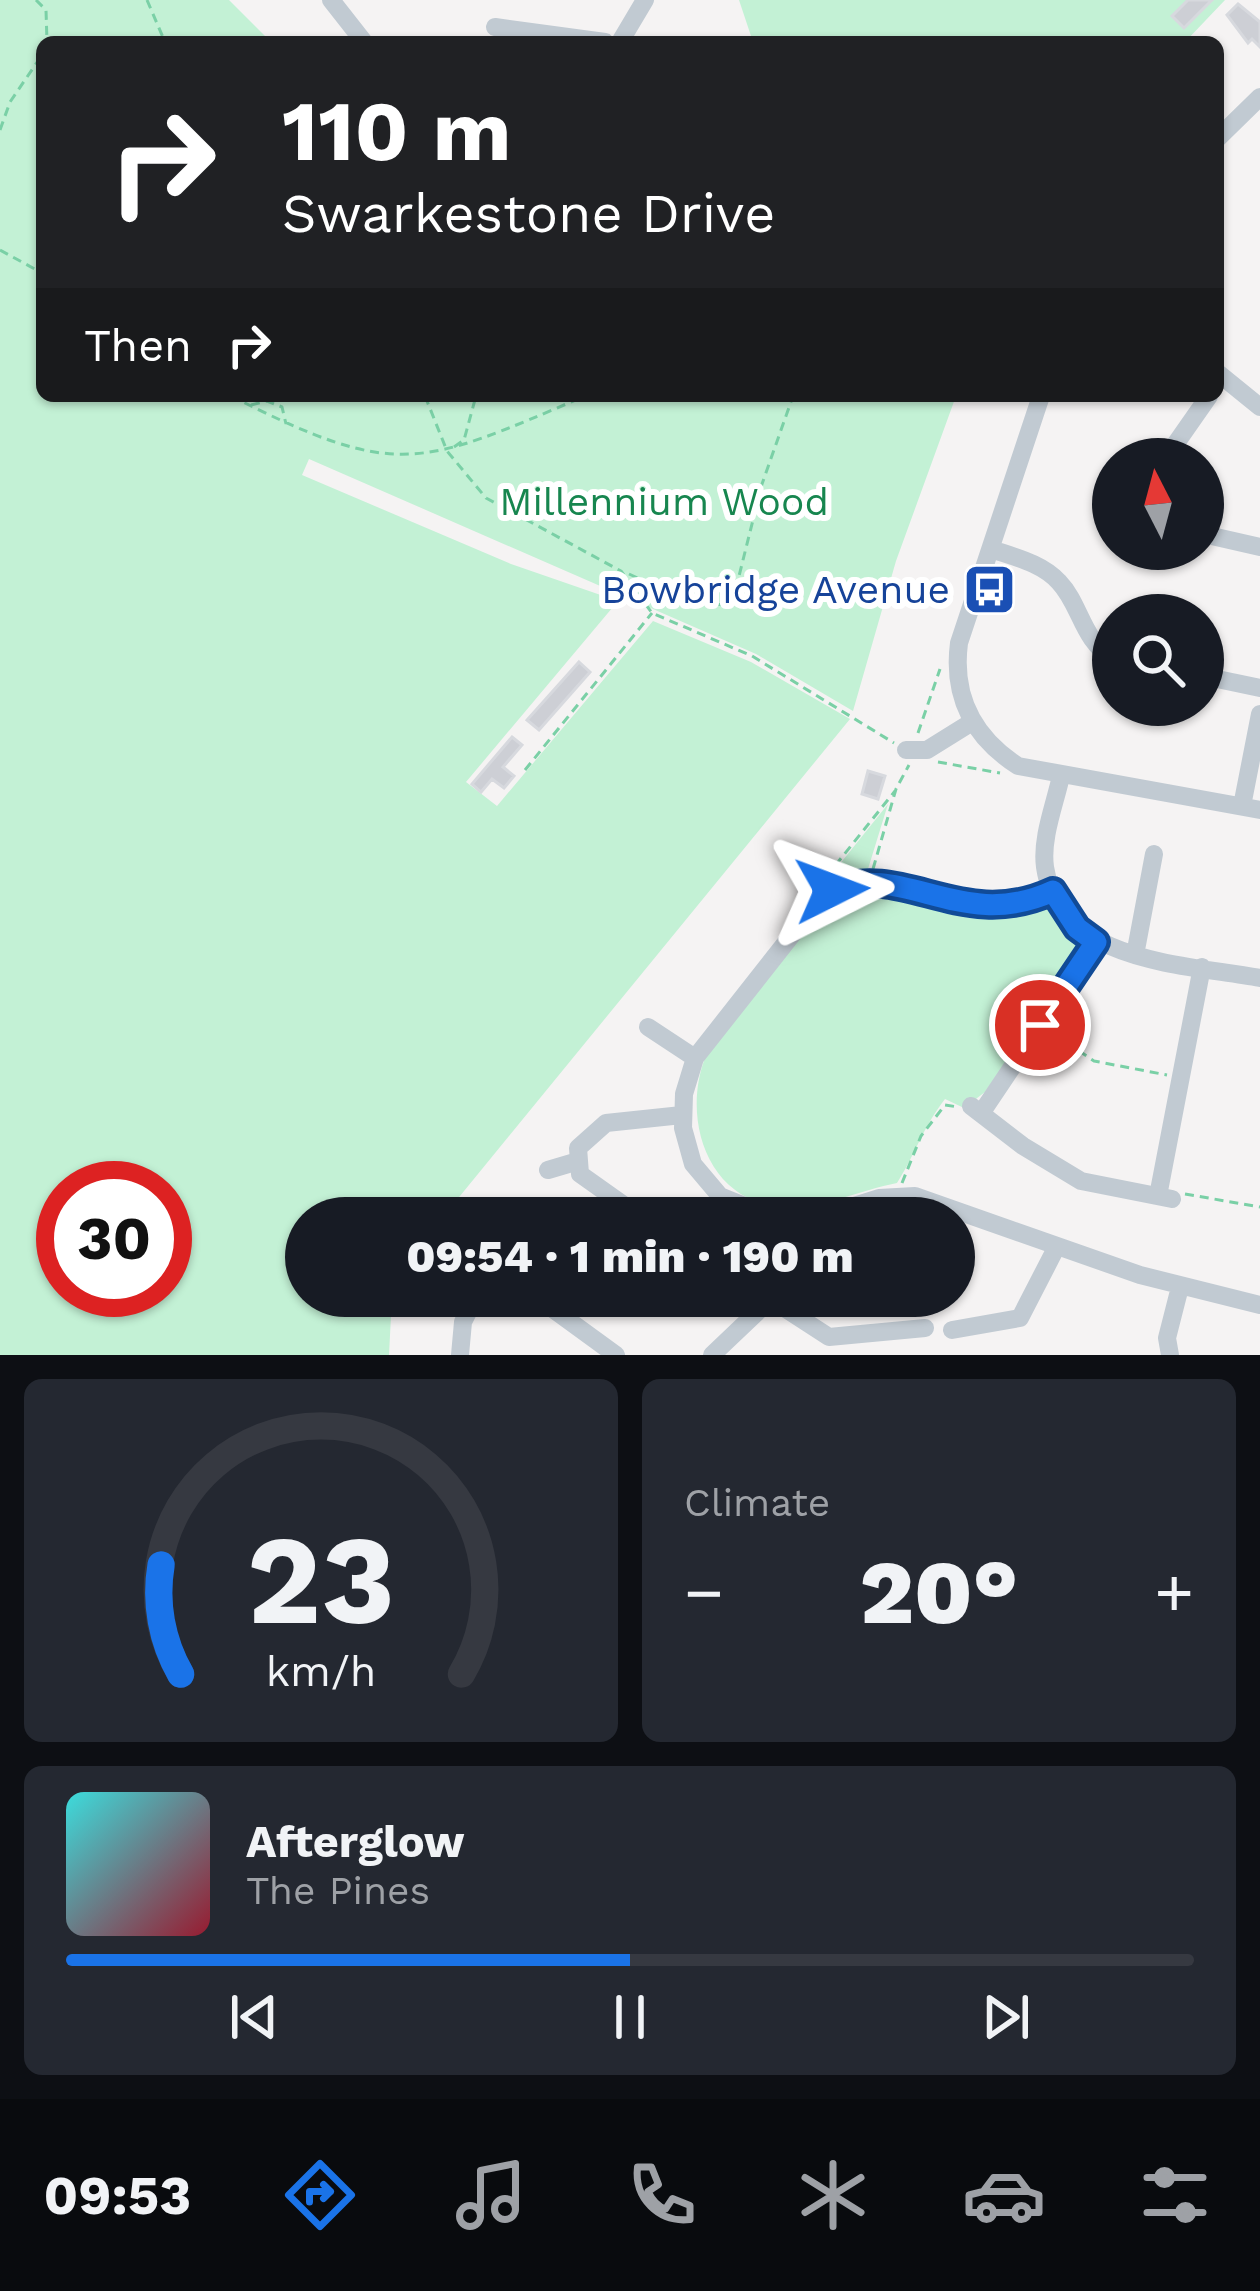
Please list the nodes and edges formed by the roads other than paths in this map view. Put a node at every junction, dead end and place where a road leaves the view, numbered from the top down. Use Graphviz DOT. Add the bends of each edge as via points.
graph roads {
  1 [pos="331,0"];
  2 [pos="645,0"];
  3 [pos="495,27"];
  4 [pos="359,36"];
  5 [pos="561,36"];
  6 [pos="624,36"];
  7 [pos="1260,97"];
  8 [pos="1224,132"];
  9 [pos="1224,382"];
  10 [pos="1039,402"];
  11 [pos="1205,402"];
  12 [pos="1260,406"];
  13 [pos="1180,438"];
  14 [pos="1224,539"];
  15 [pos="1260,547"];
  16 [pos="991,549"];
  17 [pos="1092,639"];
  18 [pos="1224,680"];
  19 [pos="1260,688"];
  20 [pos="1260,715"];
  21 [pos="972,722"];
  22 [pos="911,753"];
  23 [pos="1061,776"];
  24 [pos="1251,808"];
  25 [pos="1154,854"];
  26 [pos="1053,891"];
  27 [pos="1096,942"];
  28 [pos="1135,955"];
  29 [pos="1202,967"];
  30 [pos="1260,978"];
  31 [pos="648,1027"];
  32 [pos="695,1058"];
  33 [pos="682,1115"];
  34 [pos="575,1162"];
  35 [pos="548,1170"];
  36 [pos="614,1197"];
  37 [pos="724,1197"];
  38 [pos="975,1216"];
  39 [pos="1056,1248"];
  40 [pos="1180,1287"];
  41 [pos="1260,1305"];
  42 [pos="466,1317"];
  43 [pos="564,1317"];
  44 [pos="753,1317"];
  45 [pos="800,1317"];
  46 [pos="925,1328"];
  47 [pos="952,1330"];
  48 [pos="460,1355"];
  49 [pos="616,1355"];
  50 [pos="712,1355"];
  51 [pos="1170,1355"];
  1 -- 4 [label="street"];
  2 -- 6 [label="street"];
  3 -- 5 [label="street"];
  7 -- 8 [label="street"];
  9 -- 12 [label="street"];
  10 -- 16 [label="street"];
  11 -- 13 [label="street"];
  14 -- 15 [label="street"];
  16 -- 17 [label="street" via="1062,584"];
  16 -- 21 [label="street" via="959,643 957,681"];
  18 -- 19 [label="street"];
  20 -- 24 [label="street"];
  21 -- 22 [label="street"];
  21 -- 23 [label="street" via="1018,766"];
  23 -- 24 [label="street"];
  23 -- 26 [label="street" via="1046,845"];
  25 -- 28 [label="street"];
  26 -- 27 [label="street"];
  26 -- 32 [label="street" via="992,908 848,884 820,898"];
  27 -- 28 [label="street"];
  27 -- 29 [label="street" via="976,1109 1081,1181 1165,1198"];
  28 -- 29 [label="street"];
  29 -- 30 [label="street"];
  31 -- 32 [label="street"];
  32 -- 33 [label="street"];
  33 -- 34 [label="street" via="606,1123 578,1148"];
  33 -- 37 [label="street" via="688,1153"];
  34 -- 35 [label="street"];
  34 -- 36 [label="street"];
  38 -- 39 [label="street"];
  39 -- 40 [label="street"];
  39 -- 47 [label="street" via="1020,1318"];
  40 -- 41 [label="street"];
  40 -- 51 [label="street"];
  42 -- 48 [label="street"];
  43 -- 49 [label="street"];
  44 -- 50 [label="street"];
  45 -- 46 [label="street" via="829,1337"];
}
